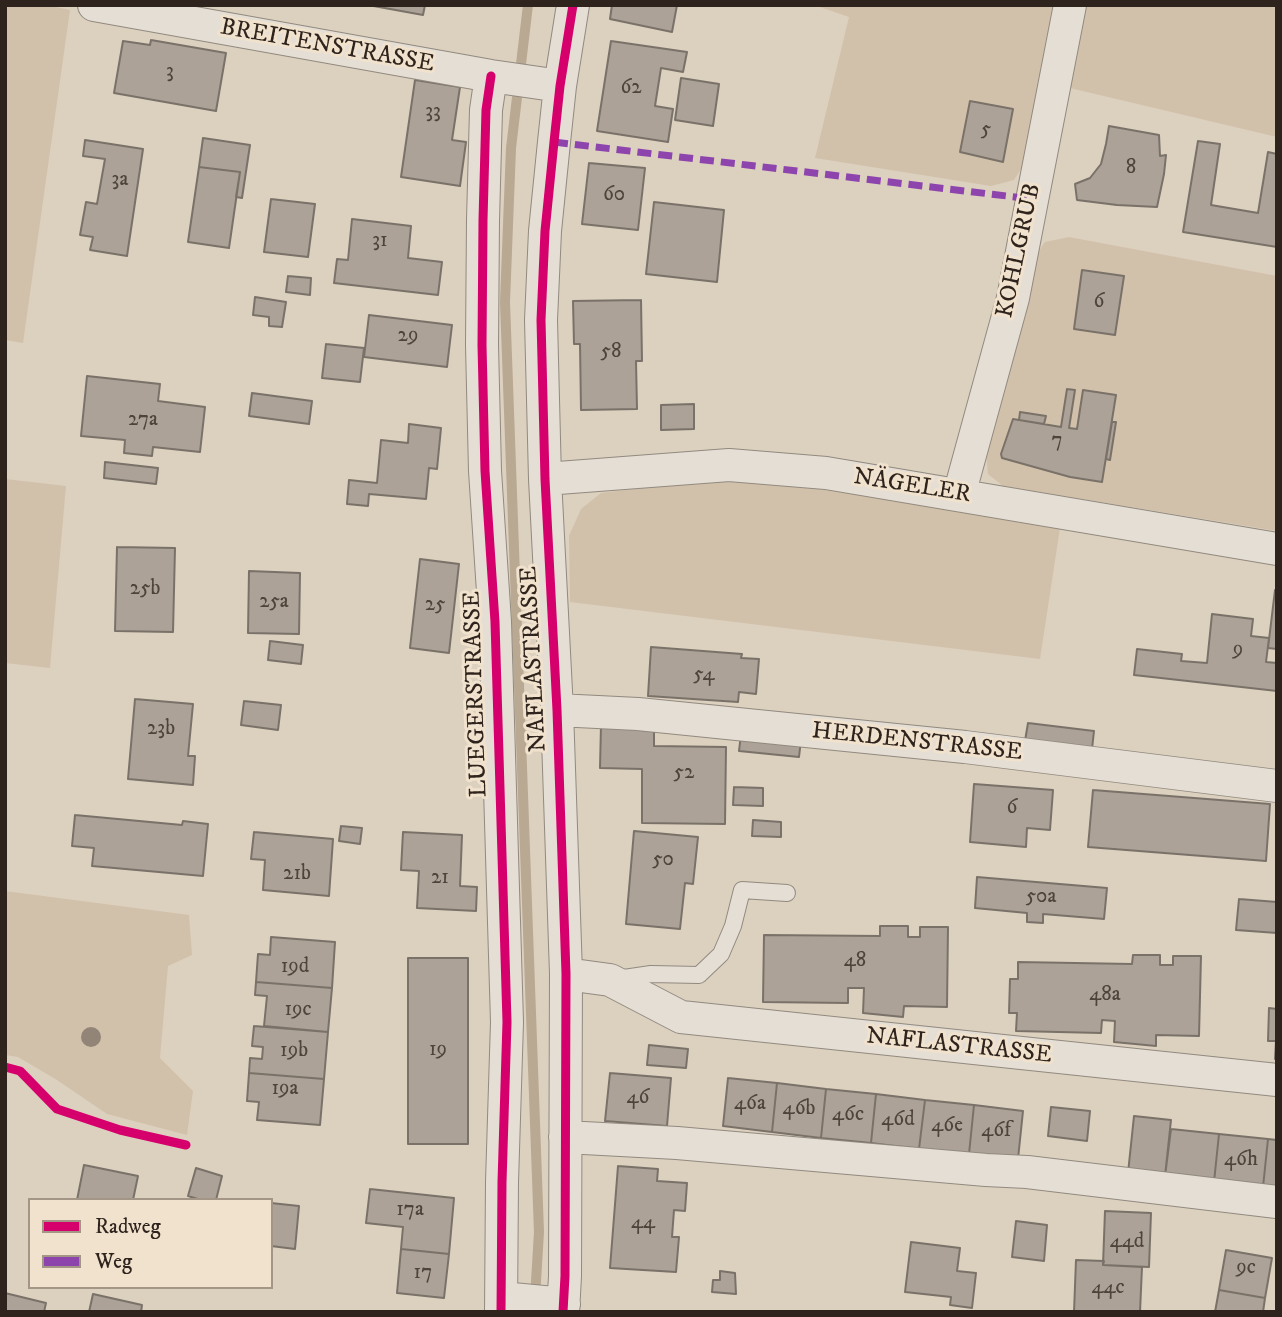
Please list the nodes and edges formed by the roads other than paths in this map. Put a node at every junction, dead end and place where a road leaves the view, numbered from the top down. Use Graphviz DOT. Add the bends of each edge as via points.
graph roads {
  1 [pos="94,5"];
  2 [pos="573,5"];
  3 [pos="1070,5"];
  4 [pos="524,81"];
  5 [pos="545,479"];
  6 [pos="959,495"];
  7 [pos="1277,548"];
  8 [pos="557,710"];
  9 [pos="1277,786"];
  10 [pos="787,893"];
  11 [pos="566,974"];
  12 [pos="610,980"];
  13 [pos="1277,1080"];
  14 [pos="565,1137"];
  15 [pos="1277,1202"];
  16 [pos="507,1303"];
  17 [pos="559,1306"];
  1 -- 4 [label="street, BREITENSTRASSE"];
  2 -- 4 [label="street, NAFLASTRASSE"];
  3 -- 6 [label="street, KOHLGRUB" via="1013,298"];
  4 -- 5 [label="street, NAFLASTRASSE" via="545,232 541,320"];
  4 -- 16 [label="street, LUEGERSTRASSE" via="486,110 484,179 485,471 495,622 507,1022 502,1182"];
  5 -- 6 [label="street, NÄGELER" via="729,465 826,473"];
  5 -- 8 [label="street, NAFLASTRASSE"];
  6 -- 7 [label="street, NÄGELER"];
  8 -- 9 [label="street, HERDENSTRASSE" via="965,747"];
  8 -- 11 [label="street, NAFLASTRASSE"];
  10 -- 12 [label="lane" via="742,890 721,954 699,975 651,974"];
  11 -- 12 [label="street, NAFLASTRASSE"];
  11 -- 14 [label="street, NAFLASTRASSE"];
  12 -- 13 [label="street, NAFLASTRASSE" via="681,1017"];
  14 -- 15 [label="street" via="1027,1171"];
  14 -- 17 [label="street, NAFLASTRASSE"];
  16 -- 17 [label="street"];
}
